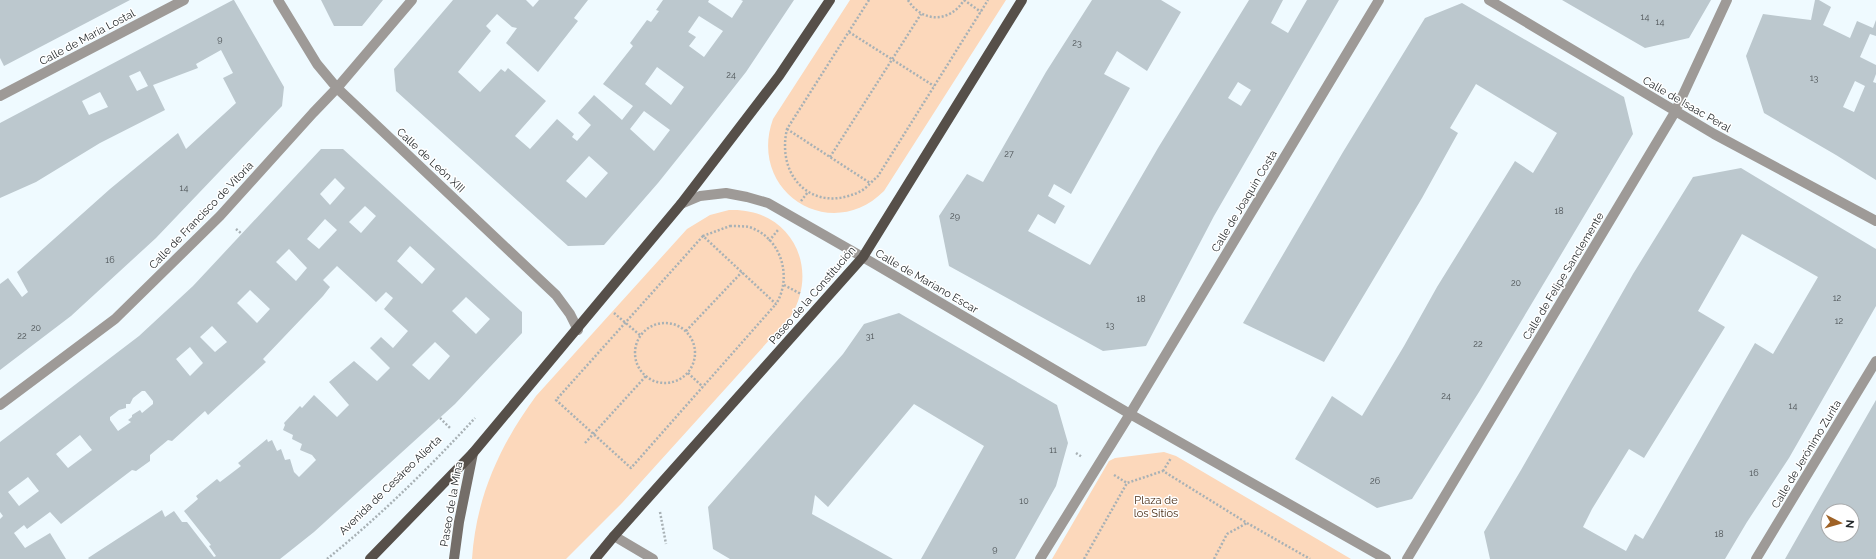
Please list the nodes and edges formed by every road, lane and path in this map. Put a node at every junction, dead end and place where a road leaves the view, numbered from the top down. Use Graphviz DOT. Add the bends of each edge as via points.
graph roads {
  1 [pos="184,0"];
  2 [pos="278,0"];
  3 [pos="412,0"];
  4 [pos="830,0"];
  5 [pos="869,0"];
  6 [pos="908,0"];
  7 [pos="964,0"];
  8 [pos="988,0"];
  9 [pos="1022,0"];
  10 [pos="1379,0"];
  11 [pos="1490,0"];
  12 [pos="1727,0"];
  13 [pos="981,12"];
  14 [pos="921,14"];
  15 [pos="850,32"];
  16 [pos="893,59"];
  17 [pos="934,86"];
  18 [pos="337,88"];
  19 [pos="0,96"];
  20 [pos="1675,112"];
  21 [pos="787,129"];
  22 [pos="830,157"];
  23 [pos="870,183"];
  24 [pos="808,192"];
  25 [pos="799,203"];
  26 [pos="681,204"];
  27 [pos="1876,221"];
  28 [pos="780,227"];
  29 [pos="236,230"];
  30 [pos="242,234"];
  31 [pos="704,236"];
  32 [pos="769,241"];
  33 [pos="863,257"];
  34 [pos="742,272"];
  35 [pos="784,285"];
  36 [pos="801,294"];
  37 [pos="776,304"];
  38 [pos="612,312"];
  39 [pos="626,323"];
  40 [pos="578,330"];
  41 [pos="686,332"];
  42 [pos="641,336"];
  43 [pos="1876,361"];
  44 [pos="688,373"];
  45 [pos="646,376"];
  46 [pos="703,387"];
  47 [pos="0,405"];
  48 [pos="1130,414"];
  49 [pos="440,418"];
  50 [pos="468,426"];
  51 [pos="451,429"];
  52 [pos="593,434"];
  53 [pos="585,443"];
  54 [pos="473,453"];
  55 [pos="1247,523"];
  56 [pos="359,533"];
  57 [pos="614,536"];
  58 [pos="362,537"];
  59 [pos="327,559"];
  60 [pos="370,559"];
  61 [pos="454,559"];
  62 [pos="595,559"];
  63 [pos="653,559"];
  64 [pos="1040,559"];
  65 [pos="1084,559"];
  66 [pos="1214,559"];
  67 [pos="1310,559"];
  68 [pos="1386,559"];
  69 [pos="1408,559"];
  70 [pos="1756,559"];
  1 -- 19 [label="street, Calle de María Lostal"];
  2 -- 18 [label="street, Calle de León XIII" via="317,64"];
  3 -- 18 [label="street, Calle de Francisco de Vitoria"];
  4 -- 26 [label="main road" via="779,76"];
  5 -- 15 [label="path"];
  6 -- 14 [label="path"];
  7 -- 13 [label="path"];
  7 -- 14 [label="path" via="958,9 940,18 929,18"];
  8 -- 13 [label="path"];
  9 -- 33 [label="main road, Paseo de la Constitución"];
  10 -- 48 [label="street, Calle de Joaquín Costa"];
  11 -- 20 [label="street, Calle de Isaac Peral"];
  12 -- 20 [label="street, Calle de Felipe Sanclemente"];
  13 -- 17 [label="path"];
  14 -- 16 [label="path"];
  15 -- 16 [label="path"];
  15 -- 21 [label="path"];
  16 -- 17 [label="path"];
  16 -- 22 [label="path"];
  17 -- 23 [label="path" via="878,176"];
  18 -- 40 [label="street, Calle de León XIII" via="556,295"];
  18 -- 47 [label="street, Calle de Francisco de Vitoria" via="220,216 115,319"];
  20 -- 27 [label="street, Calle de Isaac Peral"];
  20 -- 69 [label="street, Calle de Felipe Sanclemente"];
  21 -- 22 [label="path"];
  21 -- 24 [label="path" via="784,141 789,168 800,187"];
  22 -- 23 [label="path"];
  23 -- 24 [label="path" via="861,191 835,198"];
  24 -- 25 [label="path"];
  26 -- 33 [label="street, Calle de Mariano Escar" via="713,194 747,196 790,214"];
  26 -- 40 [label="main road"];
  28 -- 32 [label="path"];
  29 -- 30 [label="path"];
  31 -- 32 [label="path, Paseo de la Constitución" via="730,226 743,226 755,230"];
  31 -- 34 [label="path, Paseo de la Constitución"];
  31 -- 39 [label="path, Paseo de la Constitución"];
  32 -- 35 [label="path, Paseo de la Constitución" via="782,260"];
  33 -- 48 [label="street, Calle de Mariano Escar"];
  33 -- 57 [label="main road, Paseo de la Constitución"];
  34 -- 37 [label="path, Paseo de la Constitución"];
  34 -- 41 [label="path"];
  35 -- 36 [label="path"];
  35 -- 37 [label="path, Paseo de la Constitución"];
  37 -- 46 [label="path, Paseo de la Constitución"];
  38 -- 39 [label="path"];
  39 -- 42 [label="path"];
  39 -- 52 [label="path, Paseo de la Constitución" via="556,400"];
  40 -- 54 [label="main road"];
  41 -- 42 [label="path" via="674,324 664,323 645,330"];
  41 -- 44 [label="path" via="695,345 696,355"];
  42 -- 45 [label="path" via="635,357"];
  43 -- 70 [label="street, Calle de Jerónimo Zurita"];
  44 -- 45 [label="path" via="671,383 661,383"];
  44 -- 46 [label="path"];
  45 -- 52 [label="path"];
  46 -- 52 [label="path, Paseo de la Constitución" via="631,468"];
  48 -- 64 [label="street"];
  48 -- 68 [label="street"];
  49 -- 51 [label="path"];
  50 -- 56 [label="path, Avenida de Cesáreo Alierta"];
  52 -- 53 [label="path"];
  54 -- 60 [label="main road"];
  54 -- 61 [label="main road, Paseo de la Mina"];
  55 -- 65 [label="path" via="1163,471 1127,483"];
  55 -- 66 [label="path" via="1227,534"];
  55 -- 67 [label="path"];
  56 -- 58 [label="path"];
  56 -- 59 [label="path, Avenida de Cesáreo Alierta"];
  57 -- 62 [label="main road, Paseo de la Constitución"];
  57 -- 63 [label="street"];
}
